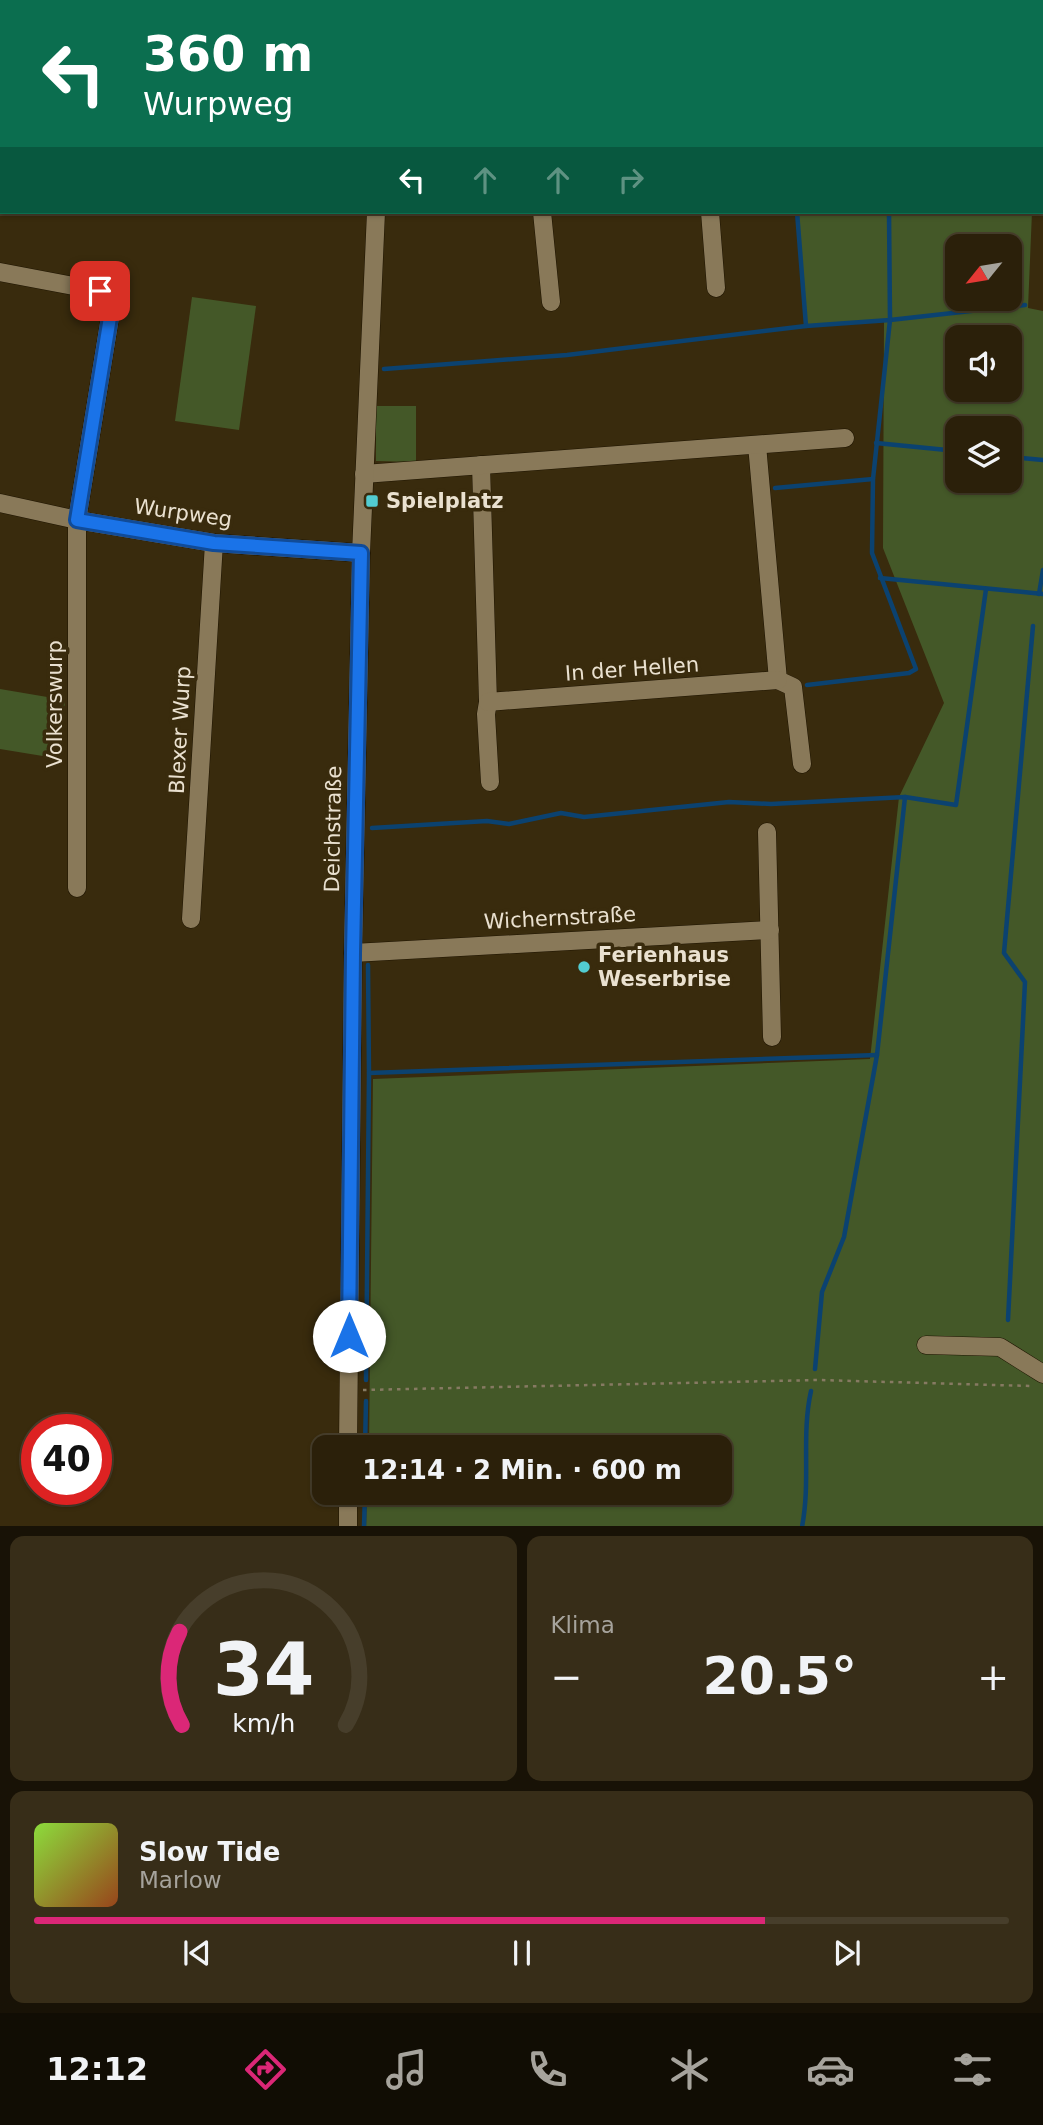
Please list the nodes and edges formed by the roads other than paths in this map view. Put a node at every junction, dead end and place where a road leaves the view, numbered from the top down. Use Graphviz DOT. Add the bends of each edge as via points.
graph roads {
  1 [pos="376,214"];
  2 [pos="542,214"];
  3 [pos="710,214"];
  4 [pos="0,272"];
  5 [pos="716,289"];
  6 [pos="551,302"];
  7 [pos="845,438"];
  8 [pos="757,445"];
  9 [pos="481,465"];
  10 [pos="364,474"];
  11 [pos="0,503"];
  12 [pos="77,520"];
  13 [pos="214,543"];
  14 [pos="361,553"];
  15 [pos="778,680"];
  16 [pos="488,702"];
  17 [pos="802,764"];
  18 [pos="490,782"];
  19 [pos="767,832"];
  20 [pos="77,888"];
  21 [pos="191,919"];
  22 [pos="770,930"];
  23 [pos="353,953"];
  24 [pos="772,1037"];
  25 [pos="926,1345"];
  26 [pos="1043,1374"];
  27 [pos="348,1435"];
  28 [pos="348,1505"];
  29 [pos="348,1526"];
  1 -- 10 [label="street, Deichstraße"];
  2 -- 6 [label="street"];
  3 -- 5 [label="street"];
  4 -- 12 [label="street, Volkerswurp" via="100,291 112,305"];
  7 -- 8 [label="street"];
  8 -- 9 [label="street"];
  8 -- 15 [label="street"];
  9 -- 10 [label="street"];
  9 -- 16 [label="street"];
  10 -- 14 [label="street, Deichstraße"];
  11 -- 12 [label="street, Wurpweg"];
  12 -- 13 [label="street, Wurpweg"];
  12 -- 20 [label="street, Volkerswurp"];
  13 -- 14 [label="street, Wurpweg"];
  13 -- 21 [label="street, Blexer Wurp"];
  14 -- 23 [label="street, Deichstraße"];
  15 -- 16 [label="street, In der Hellen"];
  15 -- 17 [label="street" via="793,687"];
  16 -- 18 [label="street"];
  19 -- 22 [label="street"];
  22 -- 23 [label="street, Wichernstraße"];
  22 -- 24 [label="street"];
  23 -- 27 [label="street, Deichstraße"];
  25 -- 26 [label="street" via="1000,1347"];
  28 -- 29 [label="street"];
}
